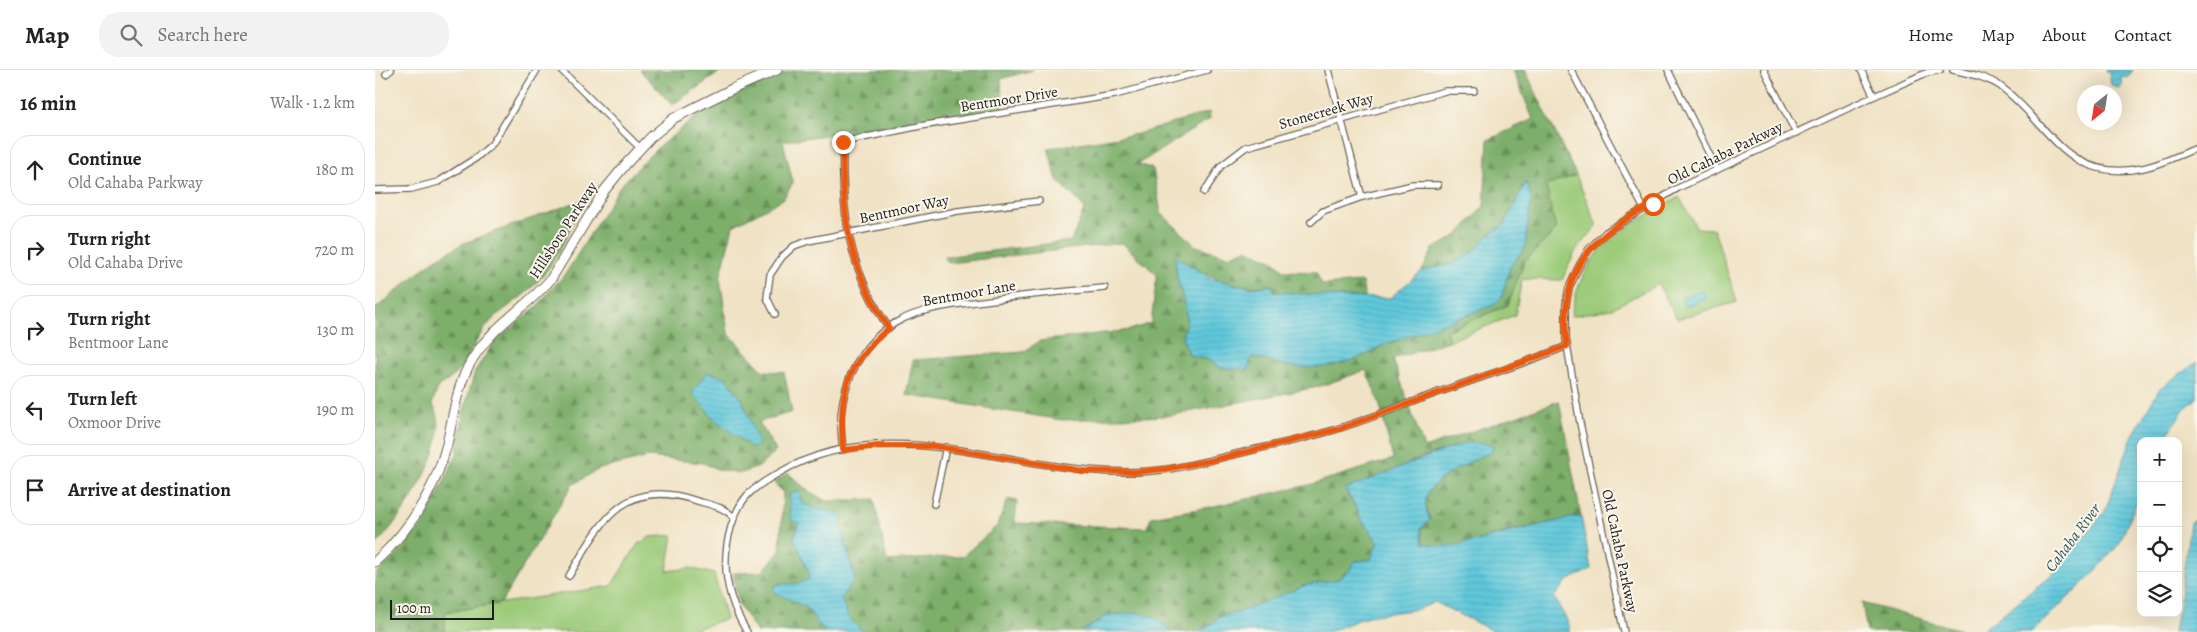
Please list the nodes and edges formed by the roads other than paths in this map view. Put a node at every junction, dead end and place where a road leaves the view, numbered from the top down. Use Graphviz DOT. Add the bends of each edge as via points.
graph roads {
  1 [pos="537,70"];
  2 [pos="561,70"];
  3 [pos="777,70"];
  4 [pos="1207,70"];
  5 [pos="1328,70"];
  6 [pos="1571,70"];
  7 [pos="1667,70"];
  8 [pos="1764,70"];
  9 [pos="1861,70"];
  10 [pos="1940,70"];
  11 [pos="1953,70"];
  12 [pos="1474,91"];
  13 [pos="1874,96"];
  14 [pos="1341,119"];
  15 [pos="1796,133"];
  16 [pos="640,148"];
  17 [pos="2197,148"];
  18 [pos="1717,170"];
  19 [pos="1438,184"];
  20 [pos="375,190"];
  21 [pos="1204,192"];
  22 [pos="1362,198"];
  23 [pos="1039,201"];
  24 [pos="1644,209"];
  25 [pos="1311,222"];
  26 [pos="847,233"];
  27 [pos="1105,288"];
  28 [pos="775,314"];
  29 [pos="889,328"];
  30 [pos="1567,346"];
  31 [pos="946,447"];
  32 [pos="843,450"];
  33 [pos="934,504"];
  34 [pos="732,516"];
  35 [pos="375,562"];
  36 [pos="569,576"];
  37 [pos="747,632"];
  38 [pos="1624,632"];
  1 -- 20 [label="street" via="492,144 476,158 438,182 411,189"];
  2 -- 16 [label="street"];
  3 -- 16 [label="street, Hillsboro Parkway" via="674,118"];
  4 -- 26 [label="street, Bentmoor Drive" via="1115,96 920,126 843,142 842,178"];
  5 -- 14 [label="street"];
  6 -- 24 [label="street"];
  7 -- 18 [label="street"];
  8 -- 15 [label="street"];
  9 -- 13 [label="street"];
  10 -- 13 [label="street, Old Cahaba Parkway"];
  11 -- 17 [label="street" via="1999,85 2054,143 2085,164 2121,170 2143,168"];
  12 -- 14 [label="street, Stonecreek Way" via="1445,91"];
  13 -- 15 [label="street, Old Cahaba Parkway"];
  14 -- 21 [label="street, Stonecreek Way" via="1246,147 1221,166"];
  14 -- 22 [label="street"];
  15 -- 18 [label="street, Old Cahaba Parkway"];
  16 -- 35 [label="street, Hillsboro Parkway" via="604,191 551,278 495,329 473,358 458,394 443,457 430,489 408,525"];
  18 -- 24 [label="street, Old Cahaba Parkway" via="1678,188"];
  19 -- 22 [label="street" via="1413,185"];
  22 -- 25 [label="street" via="1323,211"];
  23 -- 26 [label="street, Bentmoor Way" via="958,211"];
  24 -- 30 [label="street, Old Cahaba Parkway" via="1606,232 1589,249 1579,266 1566,304"];
  26 -- 28 [label="street, Bentmoor Way" via="807,240 782,256 770,275 767,298"];
  26 -- 29 [label="street" via="874,307"];
  27 -- 29 [label="street, Bentmoor Lane" via="929,310"];
  29 -- 32 [label="street, Bentmoor Lane" via="872,342 854,366 845,388 841,417"];
  30 -- 31 [label="street" via="1339,429 1166,469 1084,471"];
  30 -- 38 [label="street, Old Cahaba Parkway"];
  31 -- 32 [label="street" via="914,445"];
  31 -- 33 [label="street"];
  32 -- 34 [label="street" via="799,462 757,485"];
  34 -- 36 [label="street" via="722,509 681,496 639,497 621,505 606,518"];
  34 -- 37 [label="street" via="726,546 727,585"];
}
